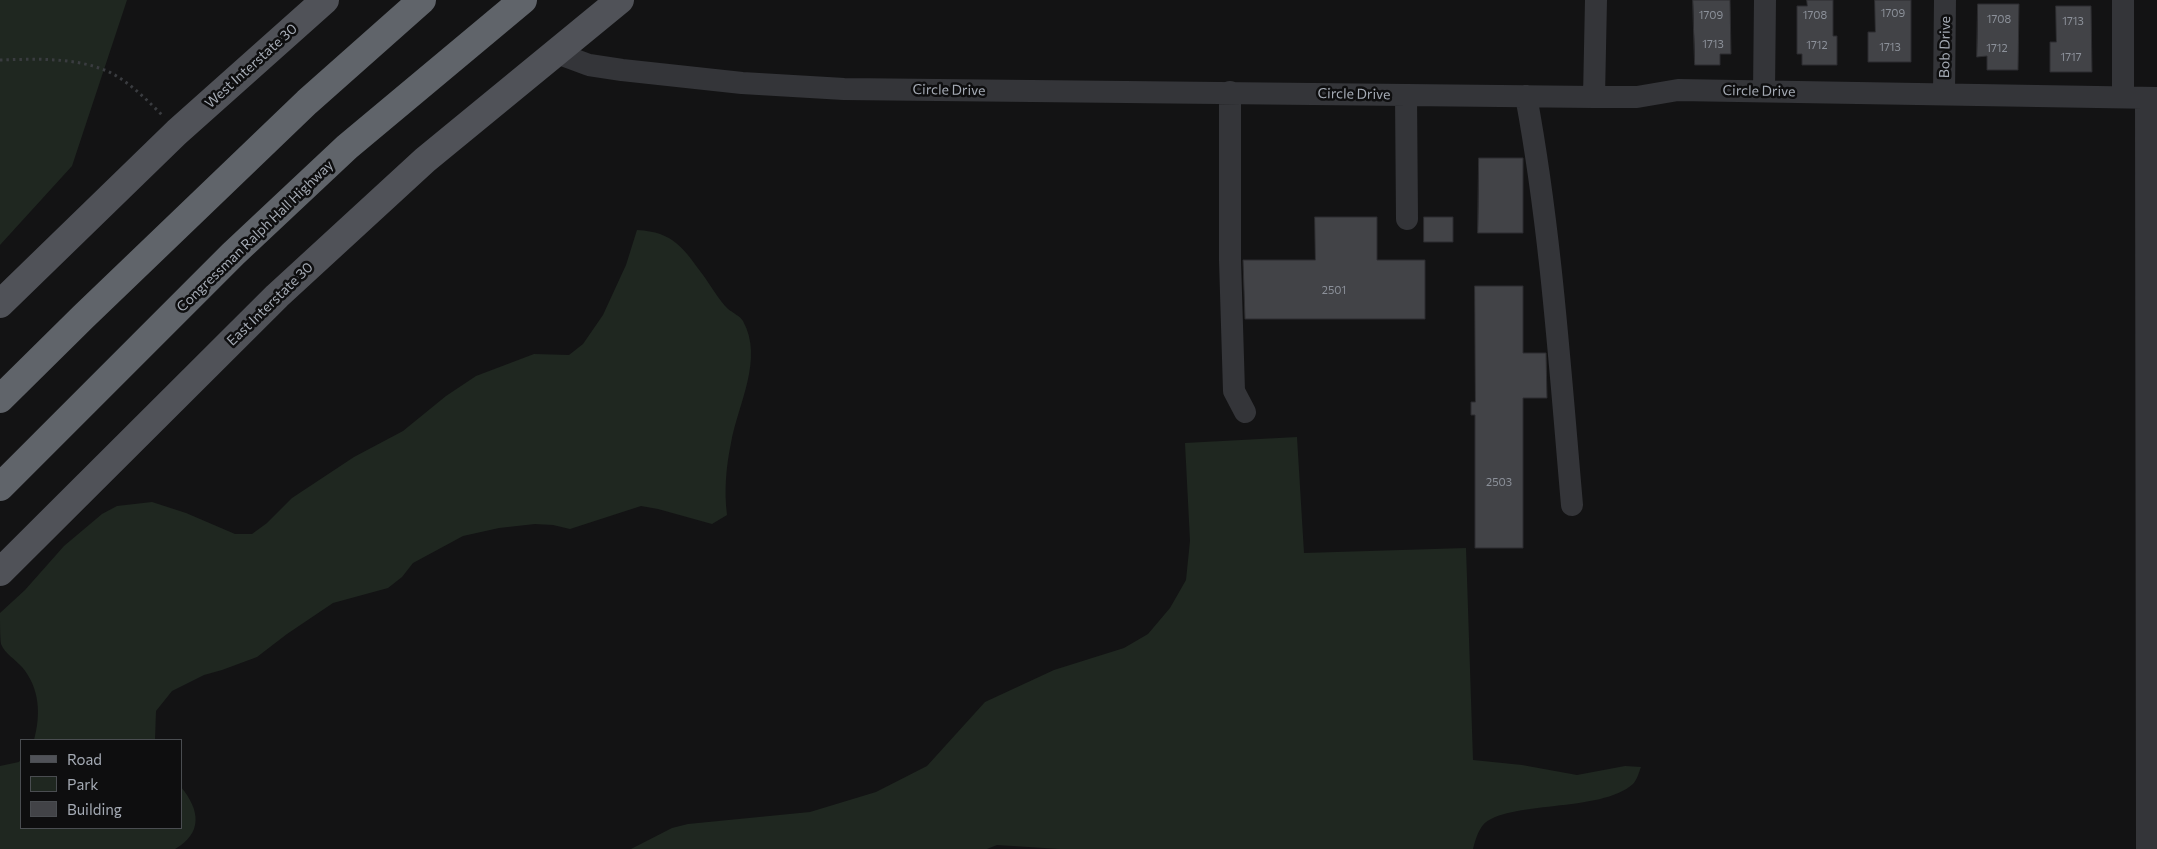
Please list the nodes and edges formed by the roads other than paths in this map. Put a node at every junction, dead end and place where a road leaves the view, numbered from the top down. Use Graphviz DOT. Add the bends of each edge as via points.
graph roads {
  1 [pos="325,0"];
  2 [pos="422,0"];
  3 [pos="523,0"];
  4 [pos="620,0"];
  5 [pos="1596,0"];
  6 [pos="1765,0"];
  7 [pos="1945,0"];
  8 [pos="2123,0"];
  9 [pos="554,52"];
  10 [pos="1764,91"];
  11 [pos="1230,92"];
  12 [pos="1944,94"];
  13 [pos="1406,95"];
  14 [pos="1526,96"];
  15 [pos="2123,97"];
  16 [pos="1594,98"];
  17 [pos="2152,98"];
  18 [pos="1407,219"];
  19 [pos="0,304"];
  20 [pos="0,399"];
  21 [pos="1245,412"];
  22 [pos="0,487"];
  23 [pos="1572,505"];
  24 [pos="0,572"];
  25 [pos="2147,849"];
  1 -- 19 [label="main road, West Interstate 30" via="177,132"];
  2 -- 20 [label="highway" via="307,102"];
  3 -- 22 [label="highway, Congressman Ralph Hall Highway" via="340,154 233,254"];
  4 -- 9 [label="main road"];
  5 -- 16 [label="street"];
  6 -- 10 [label="street"];
  7 -- 12 [label="street, Bob Drive"];
  8 -- 15 [label="street"];
  9 -- 11 [label="street, Circle Drive" via="607,68 742,83 844,89"];
  9 -- 24 [label="main road, East Interstate 30" via="425,160 277,296"];
  10 -- 12 [label="street, Circle Drive"];
  10 -- 16 [label="street, Circle Drive" via="1678,90 1637,97"];
  11 -- 13 [label="street, Circle Drive"];
  11 -- 21 [label="street" via="1234,391"];
  12 -- 15 [label="street, Circle Drive"];
  13 -- 14 [label="street, Circle Drive"];
  13 -- 18 [label="street"];
  14 -- 16 [label="street, Circle Drive"];
  14 -- 23 [label="street" via="1549,248"];
  15 -- 17 [label="street, Circle Drive"];
  17 -- 25 [label="street"];
}
